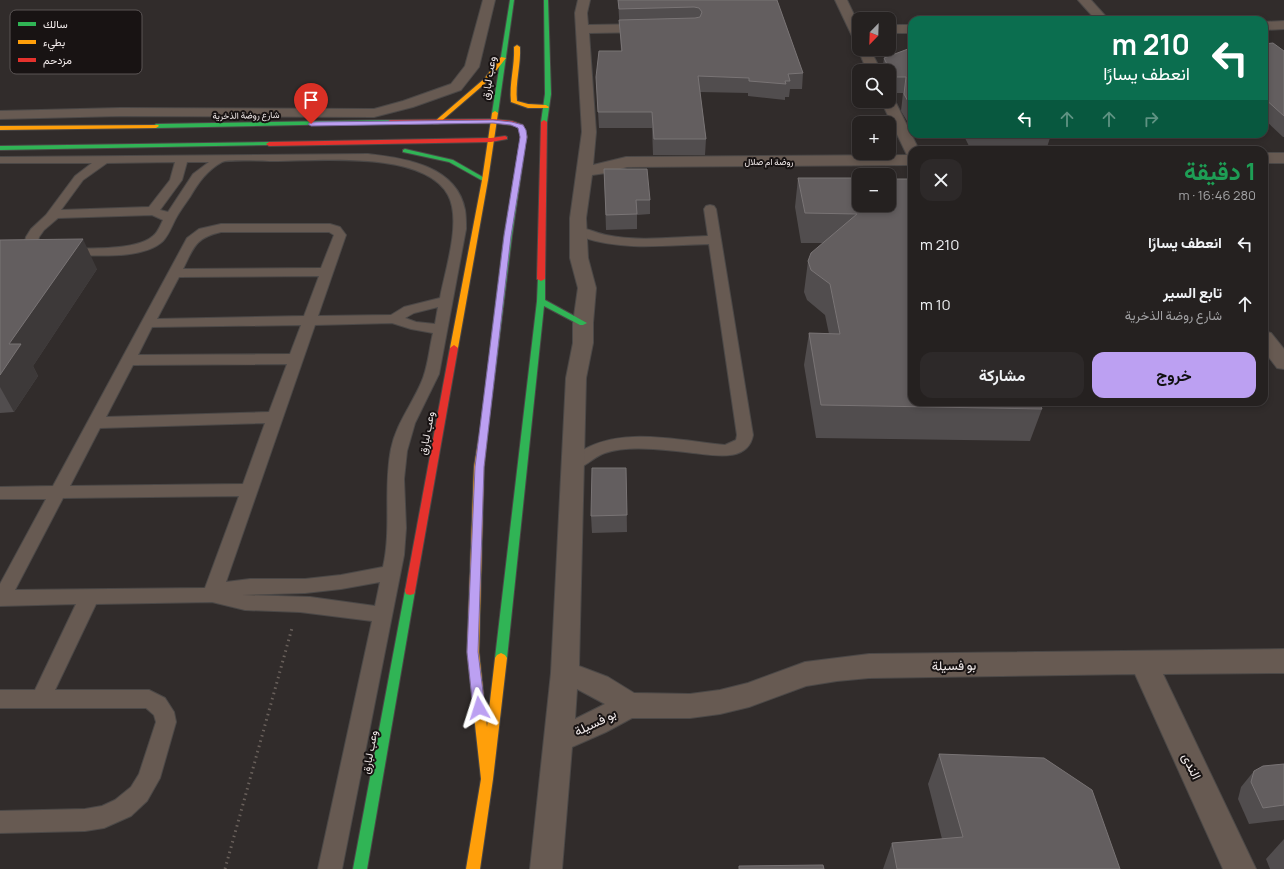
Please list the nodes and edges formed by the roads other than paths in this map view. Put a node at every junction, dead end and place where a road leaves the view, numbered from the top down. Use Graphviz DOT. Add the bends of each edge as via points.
graph roads {
  1 [pos="488,0"];
  2 [pos="512,0"];
  3 [pos="546,0"];
  4 [pos="584,0"];
  5 [pos="590,0"];
  6 [pos="841,0"];
  7 [pos="1084,0"];
  8 [pos="510,12"];
  9 [pos="1099,16"];
  10 [pos="852,21"];
  11 [pos="1284,25"];
  12 [pos="1268,26"];
  13 [pos="663,27"];
  14 [pos="583,29"];
  15 [pos="896,29"];
  16 [pos="908,29"];
  17 [pos="503,57"];
  18 [pos="546,107"];
  19 [pos="891,108"];
  20 [pos="0,115"];
  21 [pos="544,117"];
  22 [pos="493,121"];
  23 [pos="436,123"];
  24 [pos="528,127"];
  25 [pos="0,128"];
  26 [pos="491,140"];
  27 [pos="336,143"];
  28 [pos="909,146"];
  29 [pos="0,148"];
  30 [pos="181,158"];
  31 [pos="221,158"];
  32 [pos="1268,158"];
  33 [pos="1284,158"];
  34 [pos="0,160"];
  35 [pos="103,160"];
  36 [pos="908,160"];
  37 [pos="586,162"];
  38 [pos="485,180"];
  39 [pos="710,209"];
  40 [pos="153,211"];
  41 [pos="51,216"];
  42 [pos="169,220"];
  43 [pos="578,231"];
  44 [pos="714,240"];
  45 [pos="327,272"];
  46 [pos="175,273"];
  47 [pos="446,301"];
  48 [pos="540,301"];
  49 [pos="394,319"];
  50 [pos="310,321"];
  51 [pos="148,323"];
  52 [pos="583,323"];
  53 [pos="440,329"];
  54 [pos="1268,342"];
  55 [pos="296,359"];
  56 [pos="128,360"];
  57 [pos="1284,363"];
  58 [pos="275,417"];
  59 [pos="95,424"];
  60 [pos="573,465"];
  61 [pos="250,490"];
  62 [pos="58,492"];
  63 [pos="0,493"];
  64 [pos="392,573"];
  65 [pos="305,586"];
  66 [pos="212,595"];
  67 [pos="90,596"];
  68 [pos="1,598"];
  69 [pos="299,604"];
  70 [pos="382,615"];
  71 [pos="1284,661"];
  72 [pos="1144,663"];
  73 [pos="565,673"];
  74 [pos="41,698"];
  75 [pos="0,699"];
  76 [pos="629,705"];
  77 [pos="560,739"];
  78 [pos="487,779"];
  79 [pos="0,822"];
  80 [pos="330,869"];
  81 [pos="360,869"];
  82 [pos="473,869"];
  83 [pos="546,869"];
  84 [pos="1240,869"];
  1 -- 20 [label="street" via="472,67 456,87 374,113 104,112"];
  2 -- 8 [label="street, وعب لبارق"];
  3 -- 18 [label="street"];
  4 -- 5 [label="street"];
  4 -- 14 [label="street" via="581,14"];
  6 -- 10 [label="street"];
  7 -- 9 [label="street"];
  8 -- 17 [label="street, وعب لبارق"];
  8 -- 18 [label="street" via="519,54 512,94 514,102"];
  11 -- 12 [label="street"];
  13 -- 14 [label="street"];
  14 -- 37 [label="street" via="589,132"];
  15 -- 16 [label="street"];
  17 -- 22 [label="street, وعب لبارق"];
  17 -- 23 [label="street" via="486,80"];
  18 -- 21 [label="street"];
  19 -- 28 [label="street"];
  21 -- 24 [label="street"];
  21 -- 48 [label="street"];
  22 -- 23 [label="street, شارع روضة الذخرية"];
  22 -- 24 [label="street, شارع روضة الذخرية"];
  22 -- 26 [label="street, وعب لبارق"];
  23 -- 25 [label="street, شارع روضة الذخرية"];
  24 -- 26 [label="street" via="504,138"];
  24 -- 78 [label="street" via="524,137 508,236 479,467 473,652"];
  26 -- 27 [label="street"];
  26 -- 38 [label="street, وعب لبارق"];
  27 -- 29 [label="street"];
  27 -- 38 [label="street" via="417,152 451,161"];
  30 -- 31 [label="lane"];
  30 -- 35 [label="lane"];
  30 -- 40 [label="lane" via="178,175"];
  31 -- 42 [label="lane" via="197,176"];
  31 -- 47 [label="lane" via="368,157 404,162 433,174 452,190 458,200 461,214"];
  32 -- 33 [label="street"];
  34 -- 35 [label="lane"];
  35 -- 41 [label="lane" via="79,178"];
  36 -- 37 [label="street, روضة ام صلال" via="626,162 606,168"];
  37 -- 43 [label="street"];
  38 -- 81 [label="street, وعب لبارق"];
  39 -- 44 [label="lane"];
  40 -- 41 [label="lane" via="68,212"];
  40 -- 42 [label="lane" via="166,216"];
  41 -- 42 [label="lane" via="46,219 30,242 34,249 49,251 142,248 157,240"];
  43 -- 44 [label="lane" via="612,240"];
  43 -- 52 [label="street" via="579,258 587,288"];
  44 -- 60 [label="lane" via="745,440 734,449 725,451 652,444 617,444 600,448"];
  45 -- 46 [label="lane"];
  45 -- 46 [label="lane" via="340,234 336,230 321,227 212,229 191,242"];
  45 -- 50 [label="lane"];
  46 -- 51 [label="lane"];
  47 -- 49 [label="lane" via="409,310"];
  47 -- 53 [label="lane"];
  48 -- 52 [label="street"];
  48 -- 78 [label="street"];
  49 -- 50 [label="lane"];
  49 -- 53 [label="lane" via="406,325"];
  50 -- 51 [label="lane"];
  50 -- 55 [label="lane"];
  51 -- 56 [label="lane"];
  52 -- 60 [label="street" via="583,343 576,378"];
  53 -- 64 [label="lane" via="428,385 404,427 400,442 395,482 398,538"];
  54 -- 57 [label="street"];
  55 -- 56 [label="lane"];
  55 -- 58 [label="lane"];
  56 -- 59 [label="lane"];
  58 -- 59 [label="lane"];
  58 -- 61 [label="lane"];
  59 -- 62 [label="lane"];
  60 -- 73 [label="street"];
  61 -- 62 [label="lane"];
  61 -- 66 [label="lane"];
  62 -- 63 [label="lane"];
  62 -- 68 [label="lane"];
  64 -- 65 [label="lane"];
  64 -- 70 [label="lane"];
  65 -- 66 [label="lane" via="250,586 224,590"];
  65 -- 69 [label="lane"];
  66 -- 67 [label="lane"];
  66 -- 69 [label="lane" via="233,602"];
  67 -- 68 [label="lane"];
  67 -- 74 [label="lane"];
  69 -- 70 [label="lane"];
  70 -- 80 [label="lane"];
  71 -- 72 [label="street, بو فسيلة"];
  72 -- 76 [label="street, بو فسيلة" via="870,666 805,674 749,695 720,702 690,706"];
  72 -- 84 [label="street, الندى"];
  73 -- 76 [label="street, بو فسيلة" via="599,685"];
  73 -- 77 [label="street"];
  74 -- 75 [label="lane"];
  74 -- 79 [label="lane" via="149,699 158,704 164,712 166,722 149,778 139,794 124,808 104,817 85,820"];
  76 -- 77 [label="street, بو فسيلة"];
  77 -- 83 [label="street"];
  78 -- 82 [label="street"];
}
